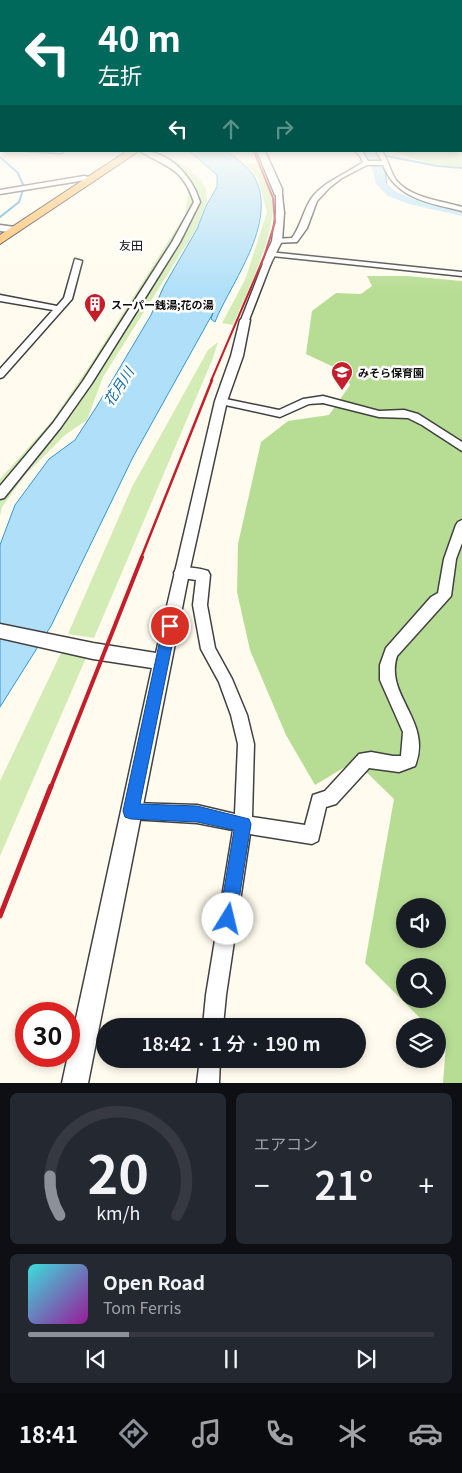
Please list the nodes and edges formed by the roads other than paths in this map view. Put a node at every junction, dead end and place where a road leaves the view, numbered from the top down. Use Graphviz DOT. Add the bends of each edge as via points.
graph roads {
  1 [pos="76,191"];
  2 [pos="192,191"];
  3 [pos="278,191"];
  4 [pos="323,191"];
  5 [pos="407,191"];
  6 [pos="278,195"];
  7 [pos="462,202"];
  8 [pos="444,203"];
  9 [pos="462,209"];
  10 [pos="280,213"];
  11 [pos="0,228"];
  12 [pos="15,230"];
  13 [pos="0,240"];
  14 [pos="277,241"];
  15 [pos="272,254"];
  16 [pos="78,261"];
  17 [pos="267,263"];
  18 [pos="462,274"];
  19 [pos="0,298"];
  20 [pos="60,309"];
  21 [pos="245,320"];
  22 [pos="0,375"];
  23 [pos="221,401"];
  24 [pos="462,447"];
  25 [pos="0,495"];
  26 [pos="462,525"];
  27 [pos="181,573"];
  28 [pos="0,631"];
  29 [pos="162,662"];
  30 [pos="131,811"];
  31 [pos="243,824"];
  32 [pos="214,1018"];
  33 [pos="209,1068"];
  34 [pos="75,1083"];
  35 [pos="208,1083"];
  1 -- 12 [label="highway"];
  2 -- 25 [label="street" via="197,202 176,242 87,382"];
  3 -- 6 [label="street"];
  4 -- 14 [label="street" via="314,200 303,228 294,240"];
  5 -- 8 [label="street"];
  6 -- 10 [label="street"];
  7 -- 8 [label="street"];
  8 -- 9 [label="street"];
  10 -- 14 [label="street"];
  11 -- 12 [label="street"];
  12 -- 13 [label="highway"];
  14 -- 15 [label="street"];
  15 -- 17 [label="street"];
  15 -- 18 [label="street"];
  16 -- 20 [label="street" via="68,299"];
  17 -- 21 [label="street"];
  19 -- 20 [label="street"];
  20 -- 22 [label="street"];
  21 -- 23 [label="street" via="237,356"];
  23 -- 24 [label="street" via="280,414 318,399 376,414 410,414"];
  23 -- 27 [label="street"];
  26 -- 31 [label="street" via="450,559 444,596 391,653 386,665 387,680 411,732 409,760 399,766 365,760 330,798 319,801 312,835"];
  27 -- 29 [label="street"];
  27 -- 31 [label="street" via="203,574 200,605 208,649 225,679 246,744"];
  28 -- 29 [label="street"];
  29 -- 30 [label="street"];
  30 -- 31 [label="street" via="197,814"];
  30 -- 34 [label="street"];
  31 -- 32 [label="street"];
  33 -- 35 [label="street"];
}
